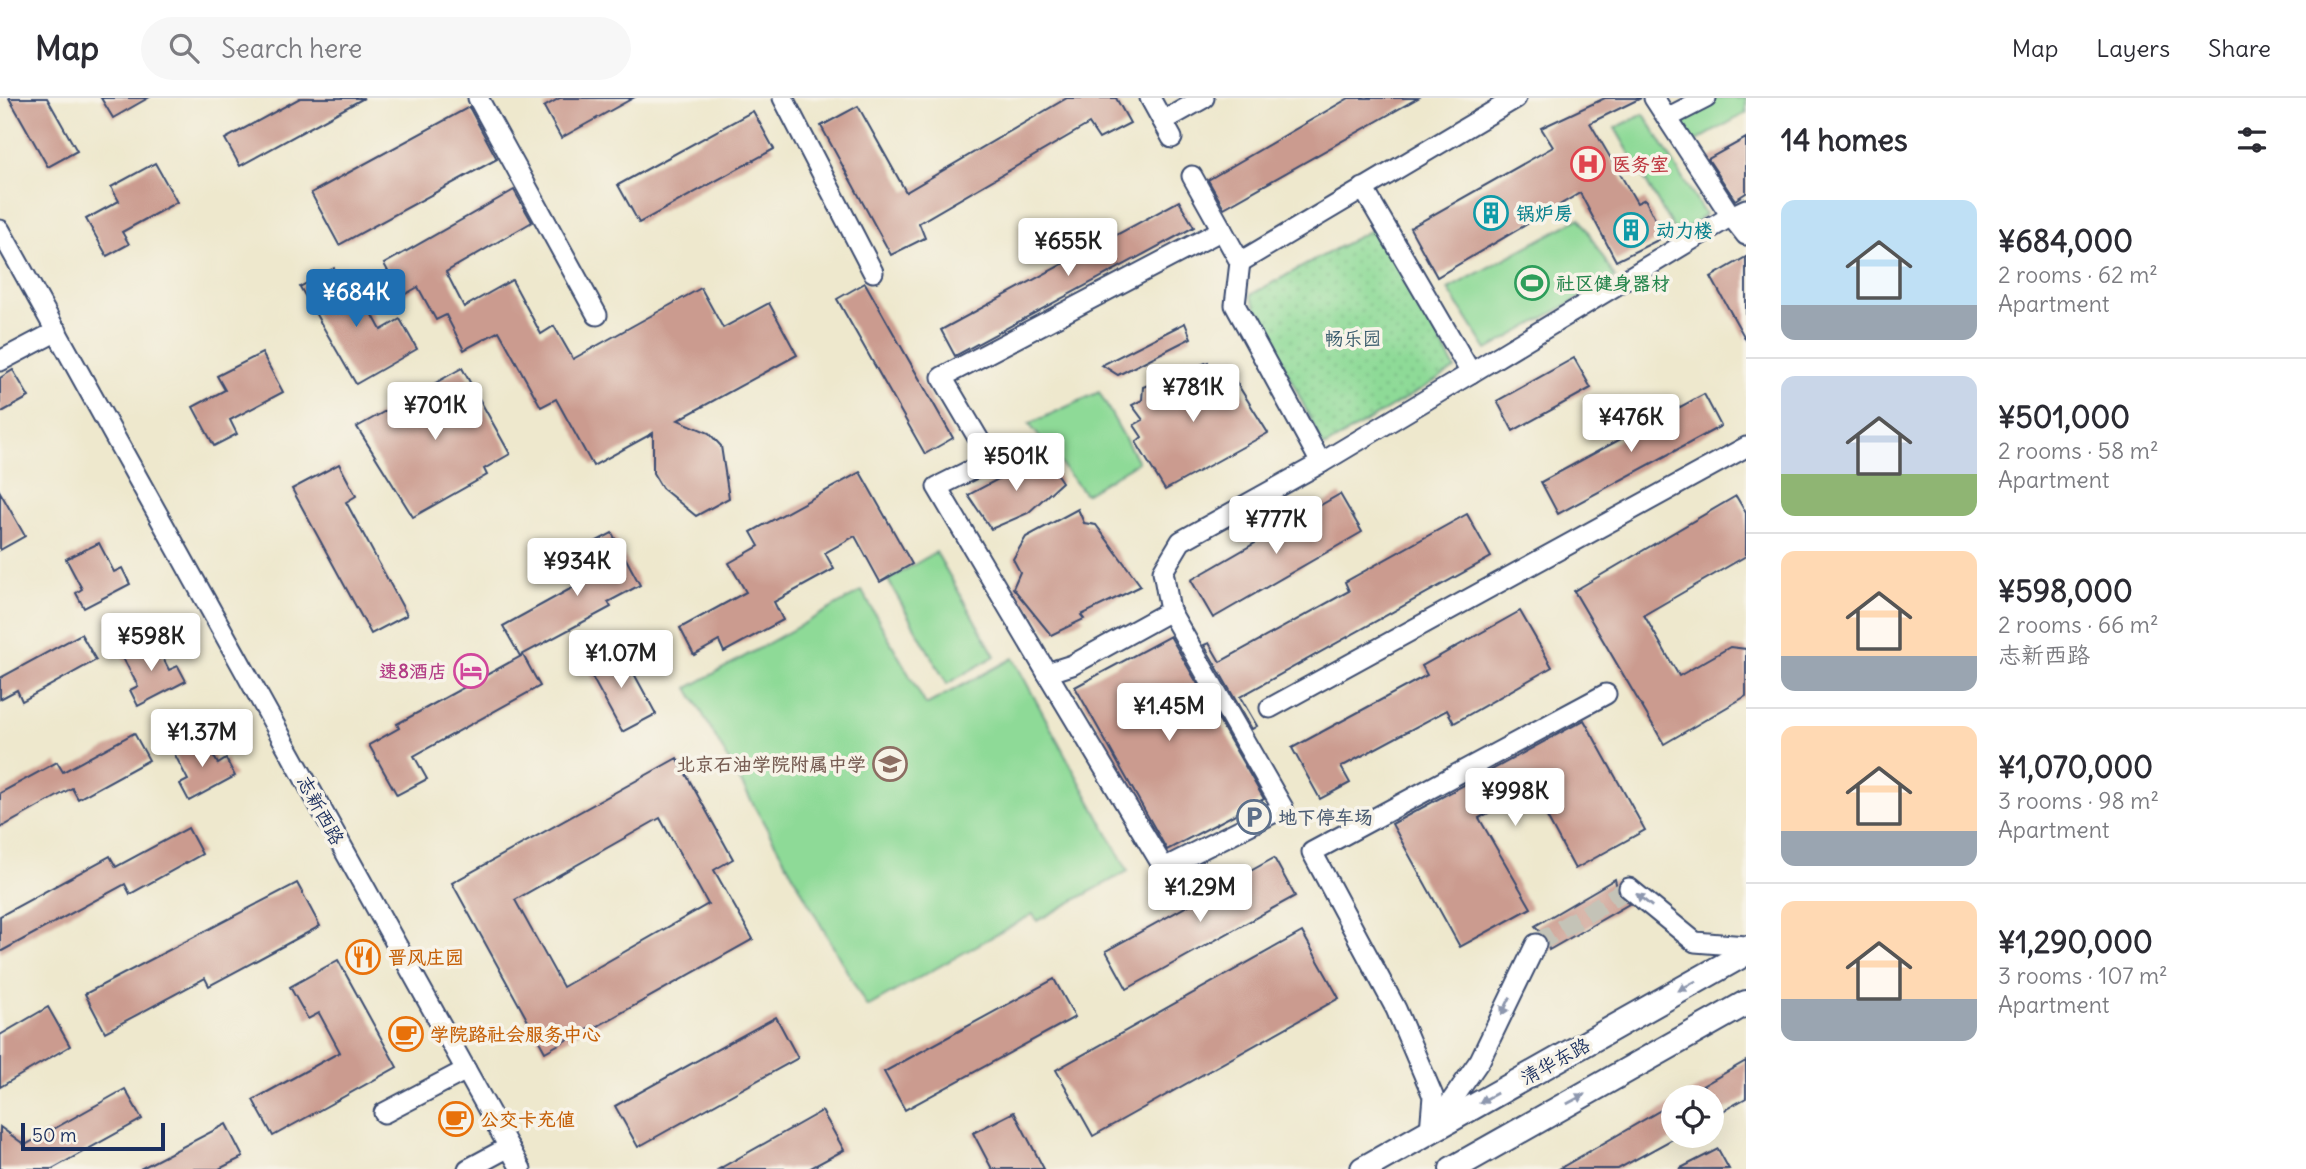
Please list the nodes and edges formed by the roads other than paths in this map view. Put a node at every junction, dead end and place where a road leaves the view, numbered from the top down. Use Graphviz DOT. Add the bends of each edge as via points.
graph roads {
  1 [pos="478,98"];
  2 [pos="783,98"];
  3 [pos="1150,98"];
  4 [pos="1204,98"];
  5 [pos="1516,98"];
  6 [pos="1654,98"];
  7 [pos="1706,98"];
  8 [pos="1667,118"];
  9 [pos="1192,176"];
  10 [pos="1363,188"];
  11 [pos="1739,212"];
  12 [pos="0,230"];
  13 [pos="1222,230"];
  14 [pos="1746,235"];
  15 [pos="1240,262"];
  16 [pos="873,272"];
  17 [pos="597,315"];
  18 [pos="57,331"];
  19 [pos="0,361"];
  20 [pos="1471,373"];
  21 [pos="1746,447"];
  22 [pos="1321,463"];
  23 [pos="1170,611"];
  24 [pos="1047,673"];
  25 [pos="1606,694"];
  26 [pos="1270,708"];
  27 [pos="1629,888"];
  28 [pos="1536,944"];
  29 [pos="1746,946"];
  30 [pos="1746,953"];
  31 [pos="1746,1003"];
  32 [pos="466,1070"];
  33 [pos="384,1112"];
  34 [pos="1430,1131"];
  35 [pos="509,1147"];
  36 [pos="1391,1162"];
  37 [pos="468,1169"];
  38 [pos="521,1169"];
  39 [pos="1363,1169"];
  40 [pos="1452,1169"];
  1 -- 17 [label="street"];
  2 -- 16 [label="street"];
  3 -- 4 [label="street" via="1168,130"];
  5 -- 10 [label="street"];
  6 -- 8 [label="street"];
  7 -- 8 [label="street"];
  8 -- 11 [label="street"];
  9 -- 13 [label="street"];
  10 -- 15 [label="street"];
  10 -- 20 [label="street"];
  11 -- 14 [label="street"];
  11 -- 20 [label="street"];
  12 -- 18 [label="street, 志新西路"];
  13 -- 15 [label="street"];
  13 -- 24 [label="street" via="942,377 991,460 937,487"];
  15 -- 22 [label="street" via="1235,305"];
  18 -- 19 [label="street"];
  18 -- 32 [label="street, 志新西路"];
  20 -- 22 [label="street"];
  21 -- 26 [label="street"];
  22 -- 23 [label="street" via="1181,541 1163,571"];
  23 -- 24 [label="street" via="1072,665"];
  23 -- 24 [label="street" via="1283,808 1164,869"];
  25 -- 34 [label="street" via="1312,852 1396,1009 1433,1096"];
  29 -- 27 [label="street, one-way" via="1695,942"];
  28 -- 34 [label="street, one-way" via="1480,1060"];
  30 -- 34 [label="main road, 清华东路, one-way"];
  40 -- 31 [label="main road, one-way"];
  32 -- 33 [label="street"];
  32 -- 35 [label="street, 志新西路"];
  34 -- 36 [label="main road, 清华东路"];
  35 -- 37 [label="street"];
  35 -- 38 [label="street, 志新西路"];
  36 -- 39 [label="main road, 清华东路"];
}
